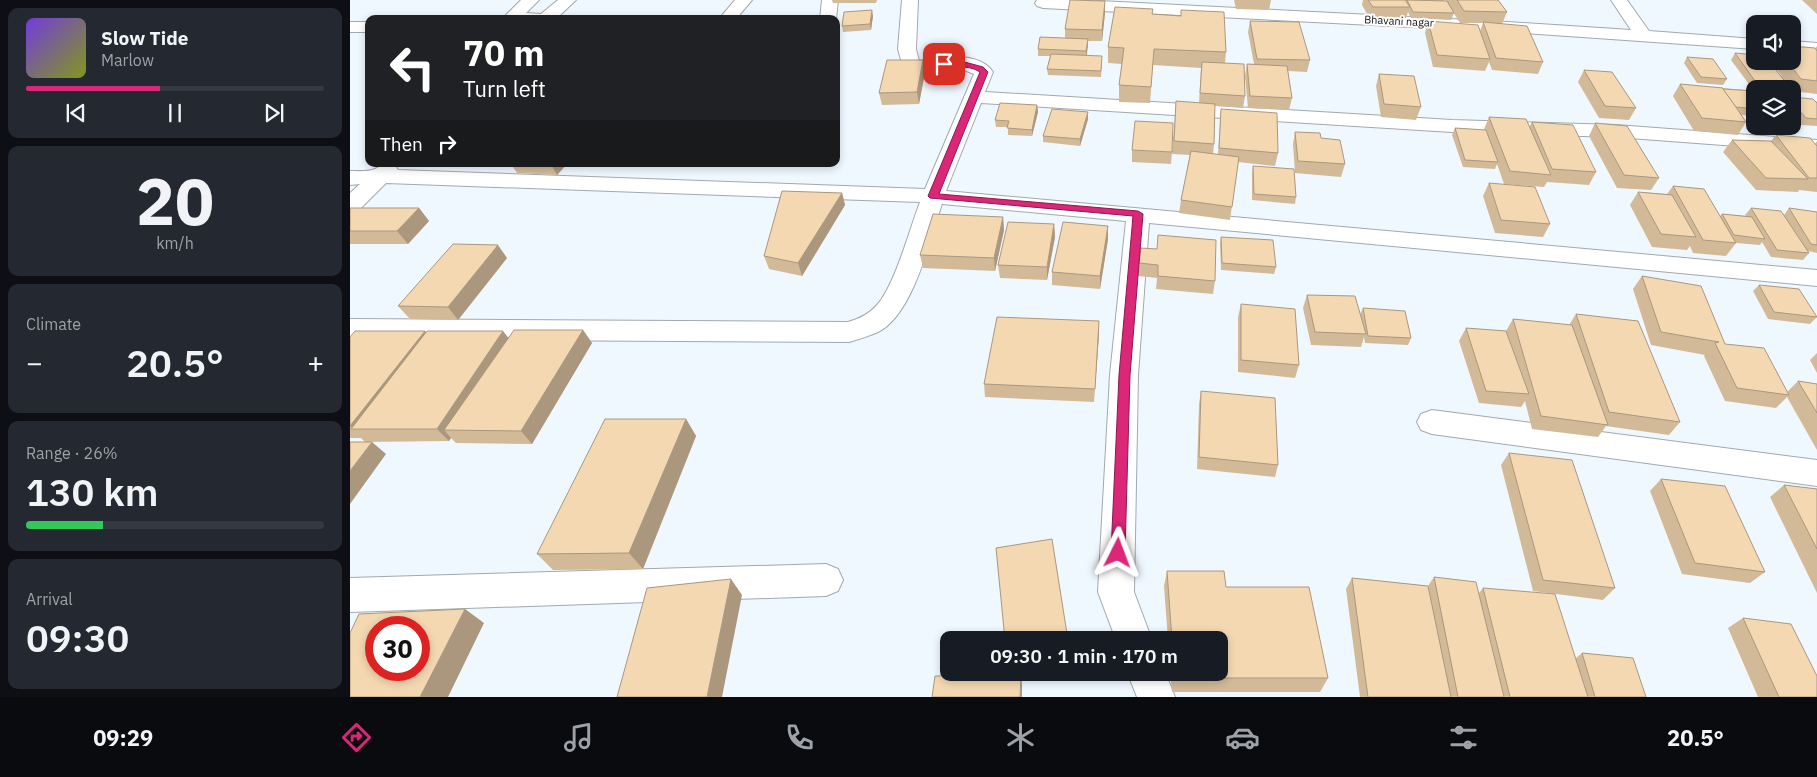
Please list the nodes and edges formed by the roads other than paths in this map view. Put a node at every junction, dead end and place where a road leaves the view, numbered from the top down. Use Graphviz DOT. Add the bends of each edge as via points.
graph roads {
  1 [pos="531,0"];
  2 [pos="568,0"];
  3 [pos="744,0"];
  4 [pos="830,0"];
  5 [pos="910,0"];
  6 [pos="1619,0"];
  7 [pos="1043,3"];
  8 [pos="513,15"];
  9 [pos="551,15"];
  10 [pos="730,15"];
  11 [pos="828,15"];
  12 [pos="350,27"];
  13 [pos="365,27"];
  14 [pos="1643,36"];
  15 [pos="1746,43"];
  16 [pos="1801,47"];
  17 [pos="1817,48"];
  18 [pos="973,97"];
  19 [pos="1817,146"];
  20 [pos="386,170"];
  21 [pos="350,178"];
  22 [pos="933,196"];
  23 [pos="350,206"];
  24 [pos="1138,214"];
  25 [pos="1817,278"];
  26 [pos="350,329"];
  27 [pos="1432,422"];
  28 [pos="1817,473"];
  29 [pos="826,580"];
  30 [pos="350,595"];
  31 [pos="1131,631"];
  32 [pos="1150,681"];
  33 [pos="1156,697"];
  1 -- 8 [label="street"];
  2 -- 9 [label="street"];
  3 -- 10 [label="street"];
  4 -- 11 [label="street"];
  5 -- 18 [label="street" via="907,49 911,66 961,63 980,68 984,72 983,77"];
  6 -- 14 [label="street"];
  7 -- 14 [label="street, Bhavani nagar" via="1508,26"];
  12 -- 13 [label="street"];
  14 -- 15 [label="street, Bhavani nagar"];
  16 -- 17 [label="street"];
  18 -- 19 [label="street" via="1452,126 1616,131"];
  18 -- 22 [label="street"];
  20 -- 21 [label="street"];
  20 -- 22 [label="street"];
  20 -- 23 [label="street"];
  22 -- 24 [label="street"];
  22 -- 26 [label="street" via="899,293 886,312 870,325 849,332"];
  24 -- 25 [label="street"];
  24 -- 31 [label="street" via="1124,375 1116,592"];
  27 -- 28 [label="street"];
  29 -- 30 [label="street"];
  32 -- 33 [label="street"];
}
